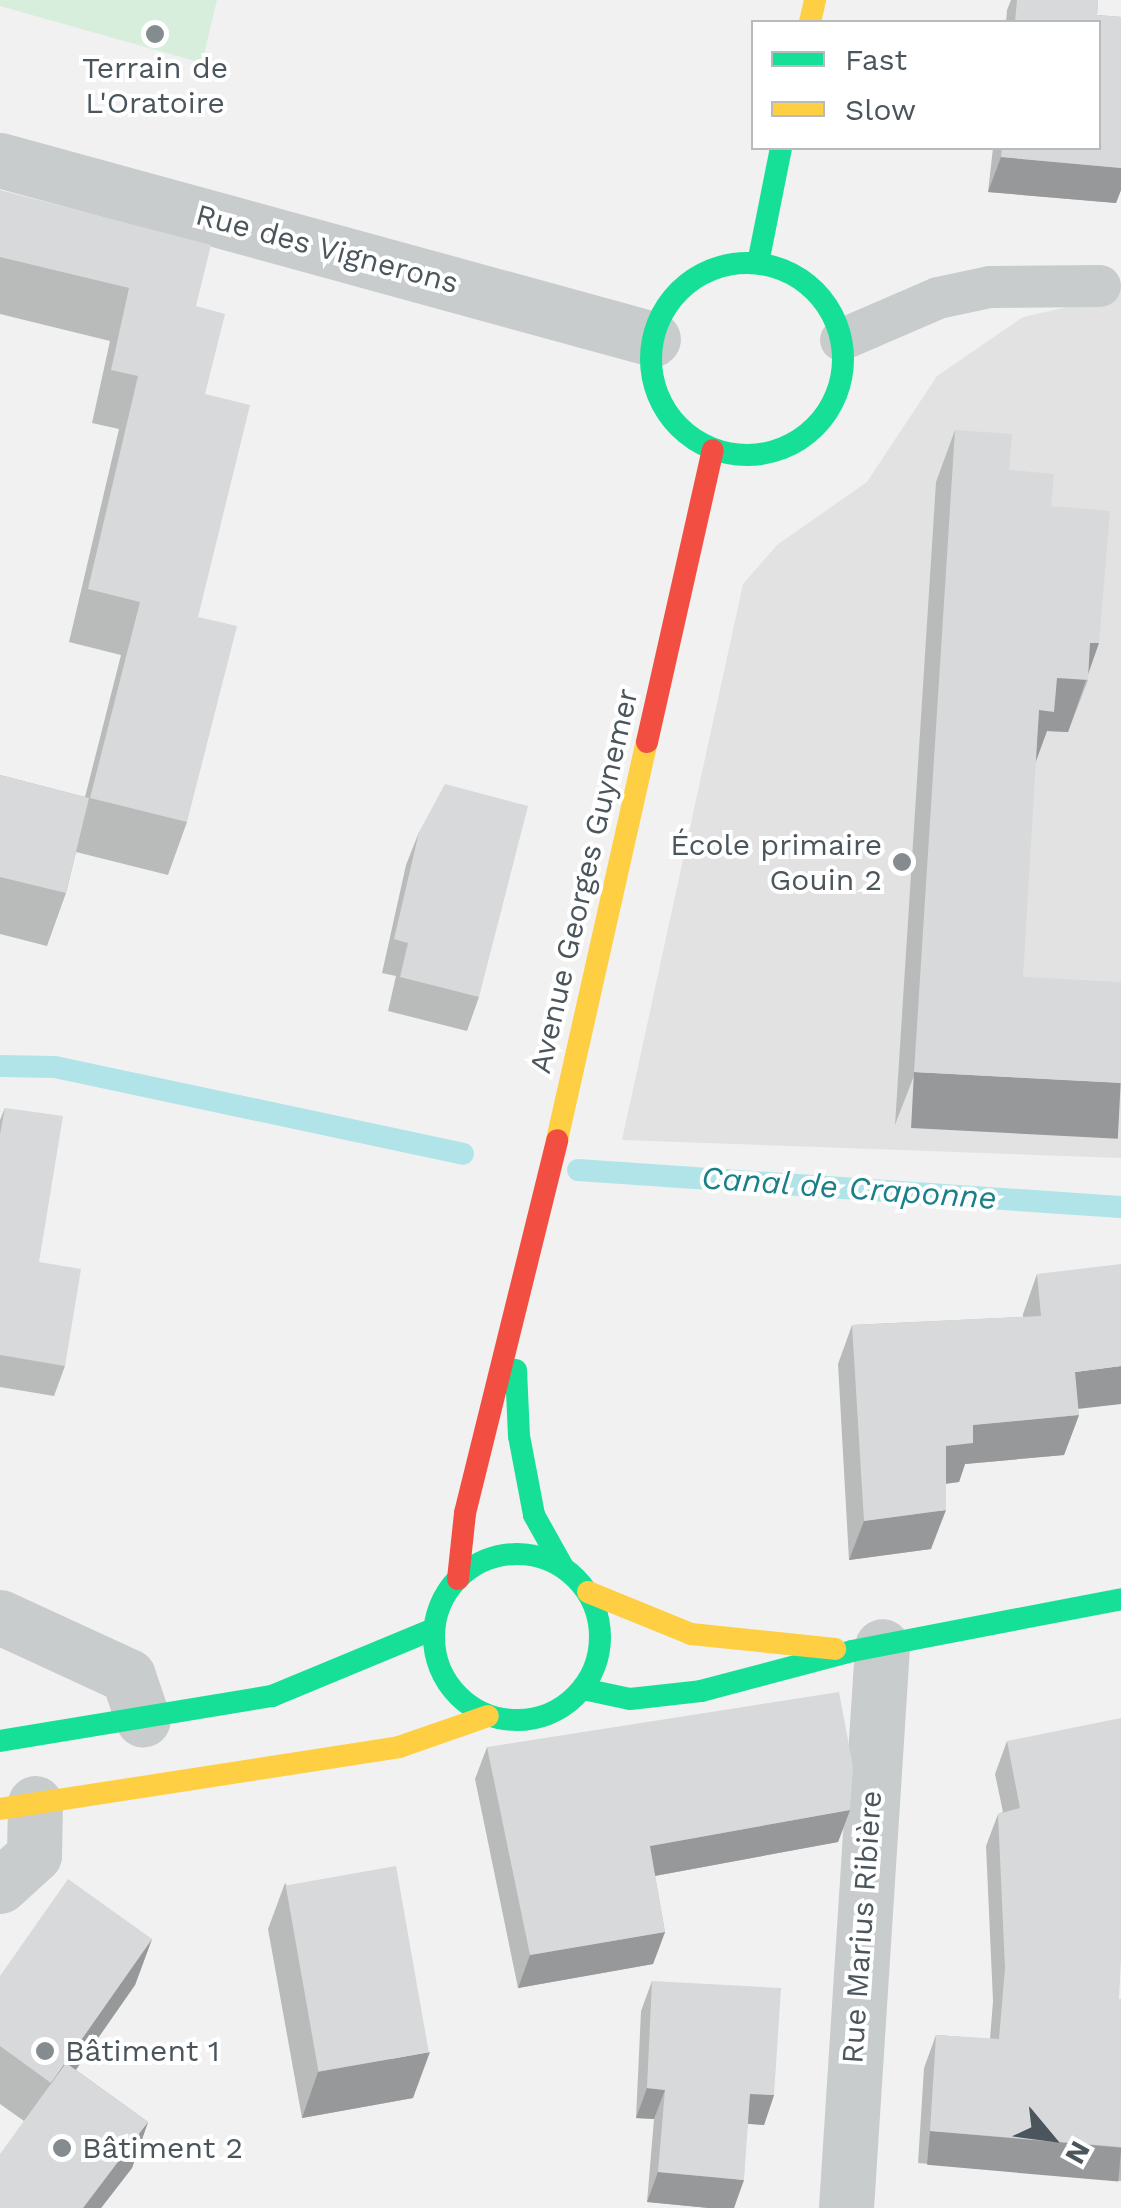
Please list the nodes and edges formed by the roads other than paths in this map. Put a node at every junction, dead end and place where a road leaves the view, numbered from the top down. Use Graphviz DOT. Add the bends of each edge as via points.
graph roads {
  1 [pos="781,150"];
  2 [pos="0,160"];
  3 [pos="758,264"];
  4 [pos="1100,286"];
  5 [pos="653,338"];
  6 [pos="841,340"];
  7 [pos="713,450"];
  8 [pos="514,1326"];
  9 [pos="563,1567"];
  10 [pos="458,1579"];
  11 [pos="588,1592"];
  12 [pos="1121,1599"];
  13 [pos="0,1617"];
  14 [pos="434,1629"];
  15 [pos="868,1649"];
  16 [pos="583,1689"];
  17 [pos="488,1716"];
  18 [pos="143,1720"];
  19 [pos="0,1741"];
  20 [pos="17,1806"];
  21 [pos="0,1886"];
  22 [pos="846,2208"];
  1 -- 3 [label="main road"];
  2 -- 5 [label="street, Rue des Vignerons"];
  3 -- 5 [label="main road" via="704,273 680,289"];
  3 -- 6 [label="main road" via="804,281 834,318"];
  4 -- 6 [label="lane" via="990,288 938,298"];
  5 -- 7 [label="main road" via="656,392 669,417"];
  6 -- 7 [label="main road" via="835,397 820,423 770,453"];
  7 -- 8 [label="main road, Avenue Georges Guynemer"];
  8 -- 9 [label="main road" via="519,1436 534,1515"];
  8 -- 10 [label="main road" via="465,1513"];
  9 -- 10 [label="main road" via="509,1554"];
  9 -- 11 [label="main road"];
  10 -- 14 [label="main road"];
  11 -- 15 [label="main road" via="691,1634"];
  11 -- 16 [label="main road" via="601,1642"];
  12 -- 15 [label="main road"];
  13 -- 18 [label="street" via="128,1676"];
  14 -- 17 [label="main road" via="446,1682"];
  14 -- 18 [label="main road" via="272,1696"];
  15 -- 16 [label="main road" via="701,1691 630,1699"];
  15 -- 22 [label="street, Rue Marius Ribière"];
  16 -- 17 [label="main road" via="540,1718"];
  17 -- 20 [label="main road" via="399,1747"];
  18 -- 19 [label="main road"];
  20 -- 21 [label="street" via="34,1855"];
}
